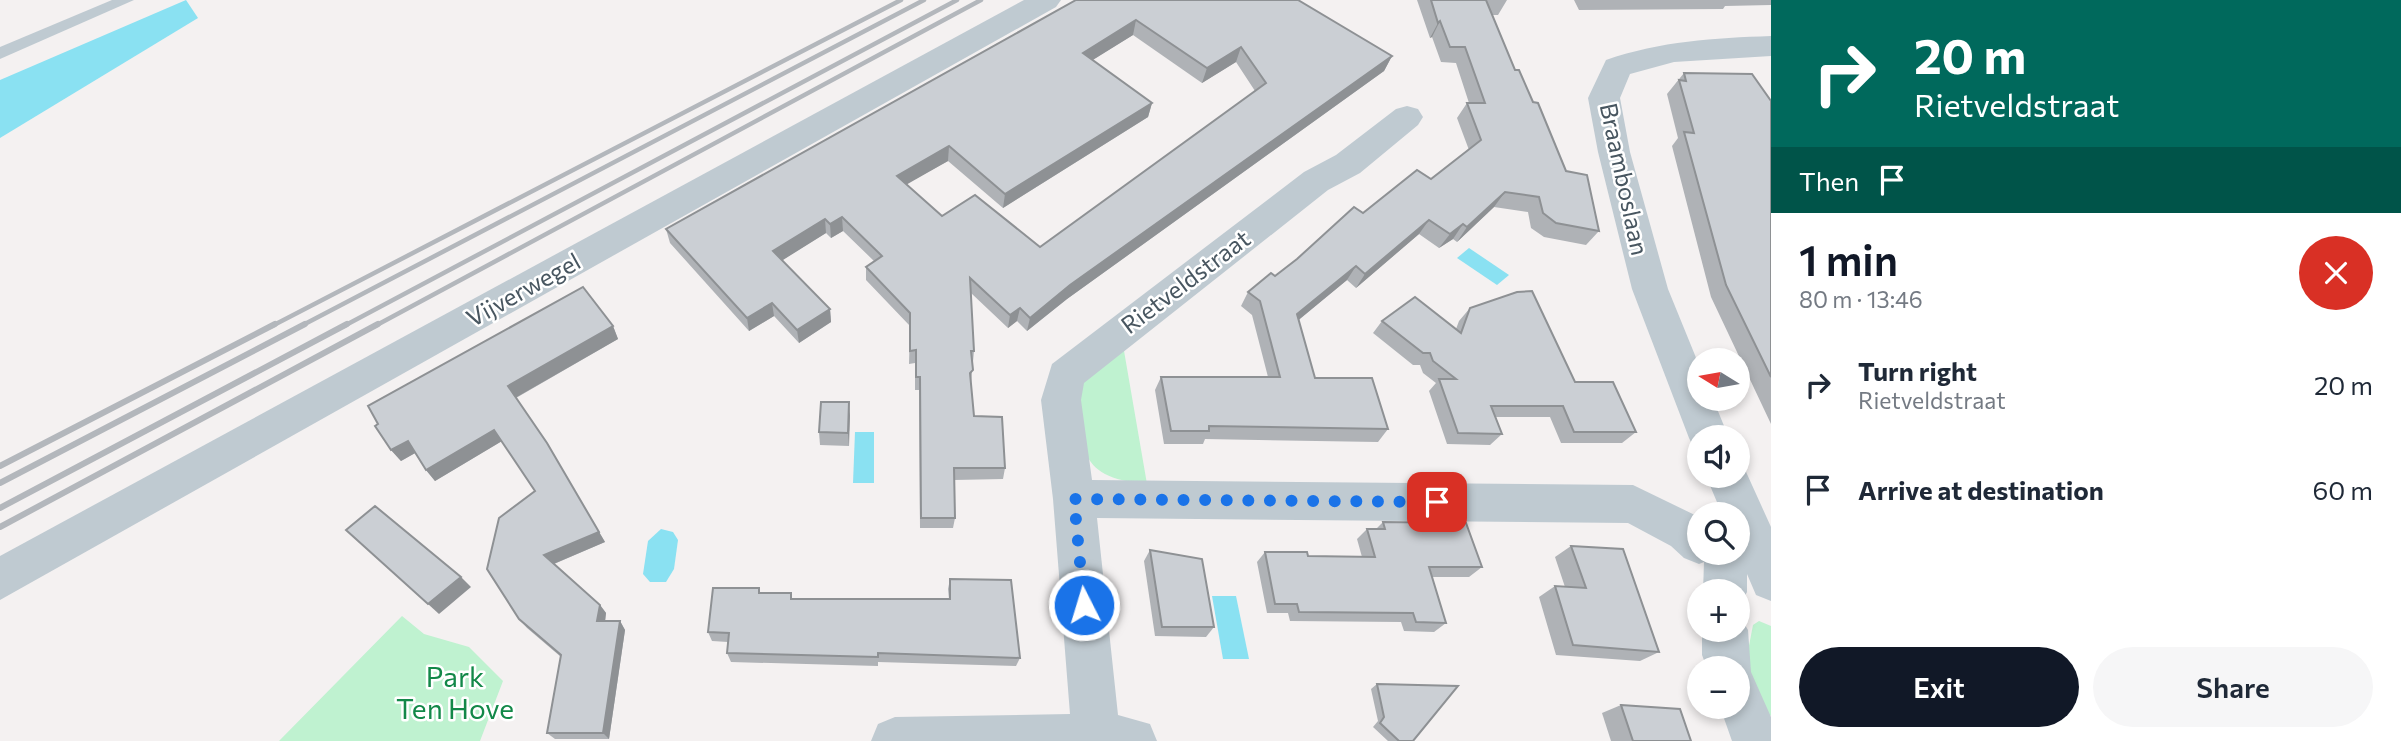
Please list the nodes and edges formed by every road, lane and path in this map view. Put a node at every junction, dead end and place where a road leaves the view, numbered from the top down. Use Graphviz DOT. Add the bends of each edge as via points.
graph roads {
  1 [pos="126,0"];
  2 [pos="1046,0"];
  3 [pos="1771,47"];
  4 [pos="0,53"];
  5 [pos="1407,117"];
  6 [pos="1704,425"];
  7 [pos="1074,499"];
  8 [pos="1687,532"];
  9 [pos="1750,562"];
  10 [pos="0,579"];
  11 [pos="1771,580"];
  12 [pos="1748,719"];
  13 [pos="1115,739"];
  14 [pos="895,741"];
  15 [pos="1756,741"];
  1 -- 4 [label="lane"];
  2 -- 10 [label="street, Vijverwegel"];
  3 -- 6 [label="street, Braamboslaan" via="1648,54 1617,68 1604,97 1650,289"];
  5 -- 7 [label="street, Rietveldstraat" via="1348,164 1316,181 1066,375 1061,400"];
  7 -- 8 [label="street" via="1633,504"];
  7 -- 13 [label="street, Rietveldstraat"];
  9 -- 11 [label="street"];
  12 -- 15 [label="street"];
  13 -- 14 [label="street, Rietveldstraat"];
}
